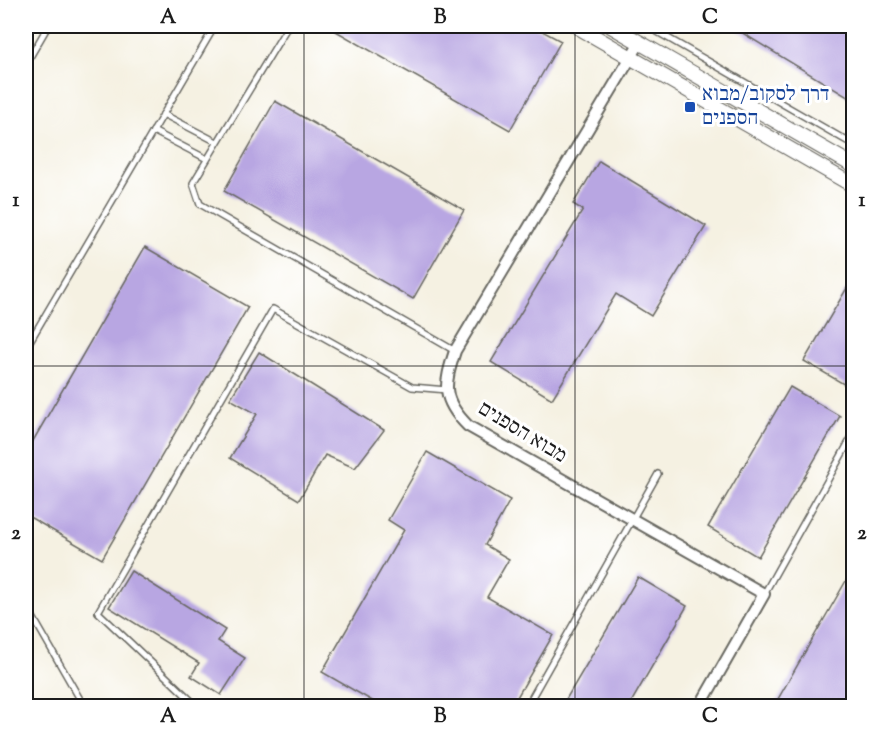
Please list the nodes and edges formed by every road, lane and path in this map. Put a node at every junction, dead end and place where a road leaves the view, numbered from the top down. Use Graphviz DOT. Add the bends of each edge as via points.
graph roads {
  1 [pos="48,26"];
  2 [pos="215,26"];
  3 [pos="288,26"];
  4 [pos="576,26"];
  5 [pos="611,26"];
  6 [pos="647,26"];
  7 [pos="640,42"];
  8 [pos="631,58"];
  9 [pos="26,63"];
  10 [pos="163,114"];
  11 [pos="153,131"];
  12 [pos="217,142"];
  13 [pos="854,145"];
  14 [pos="207,159"];
  15 [pos="854,166"];
  16 [pos="854,186"];
  17 [pos="26,348"];
  18 [pos="455,351"];
  19 [pos="447,390"];
  20 [pos="854,433"];
  21 [pos="658,474"];
  22 [pos="632,519"];
  23 [pos="764,594"];
  24 [pos="26,605"];
  25 [pos="89,706"];
  26 [pos="197,706"];
  27 [pos="527,706"];
  28 [pos="700,706"];
  1 -- 9 [label="lane"];
  2 -- 10 [label="lane"];
  3 -- 12 [label="lane"];
  4 -- 8 [label="street"];
  5 -- 7 [label="street"];
  6 -- 13 [label="lane"];
  7 -- 8 [label="street"];
  7 -- 15 [label="street"];
  8 -- 16 [label="street"];
  8 -- 18 [label="street"];
  10 -- 11 [label="lane"];
  10 -- 12 [label="lane"];
  11 -- 14 [label="lane"];
  11 -- 17 [label="lane"];
  12 -- 14 [label="lane"];
  14 -- 18 [label="lane" via="193,183 200,204"];
  18 -- 19 [label="street"];
  19 -- 22 [label="street, מבוא הספנים" via="457,416 468,426"];
  19 -- 26 [label="lane" via="412,387 273,309 98,612"];
  20 -- 23 [label="lane"];
  21 -- 22 [label="lane"];
  22 -- 23 [label="street, מבוא הספנים"];
  22 -- 27 [label="lane"];
  23 -- 28 [label="street"];
  24 -- 25 [label="lane" via="81,701"];
}
